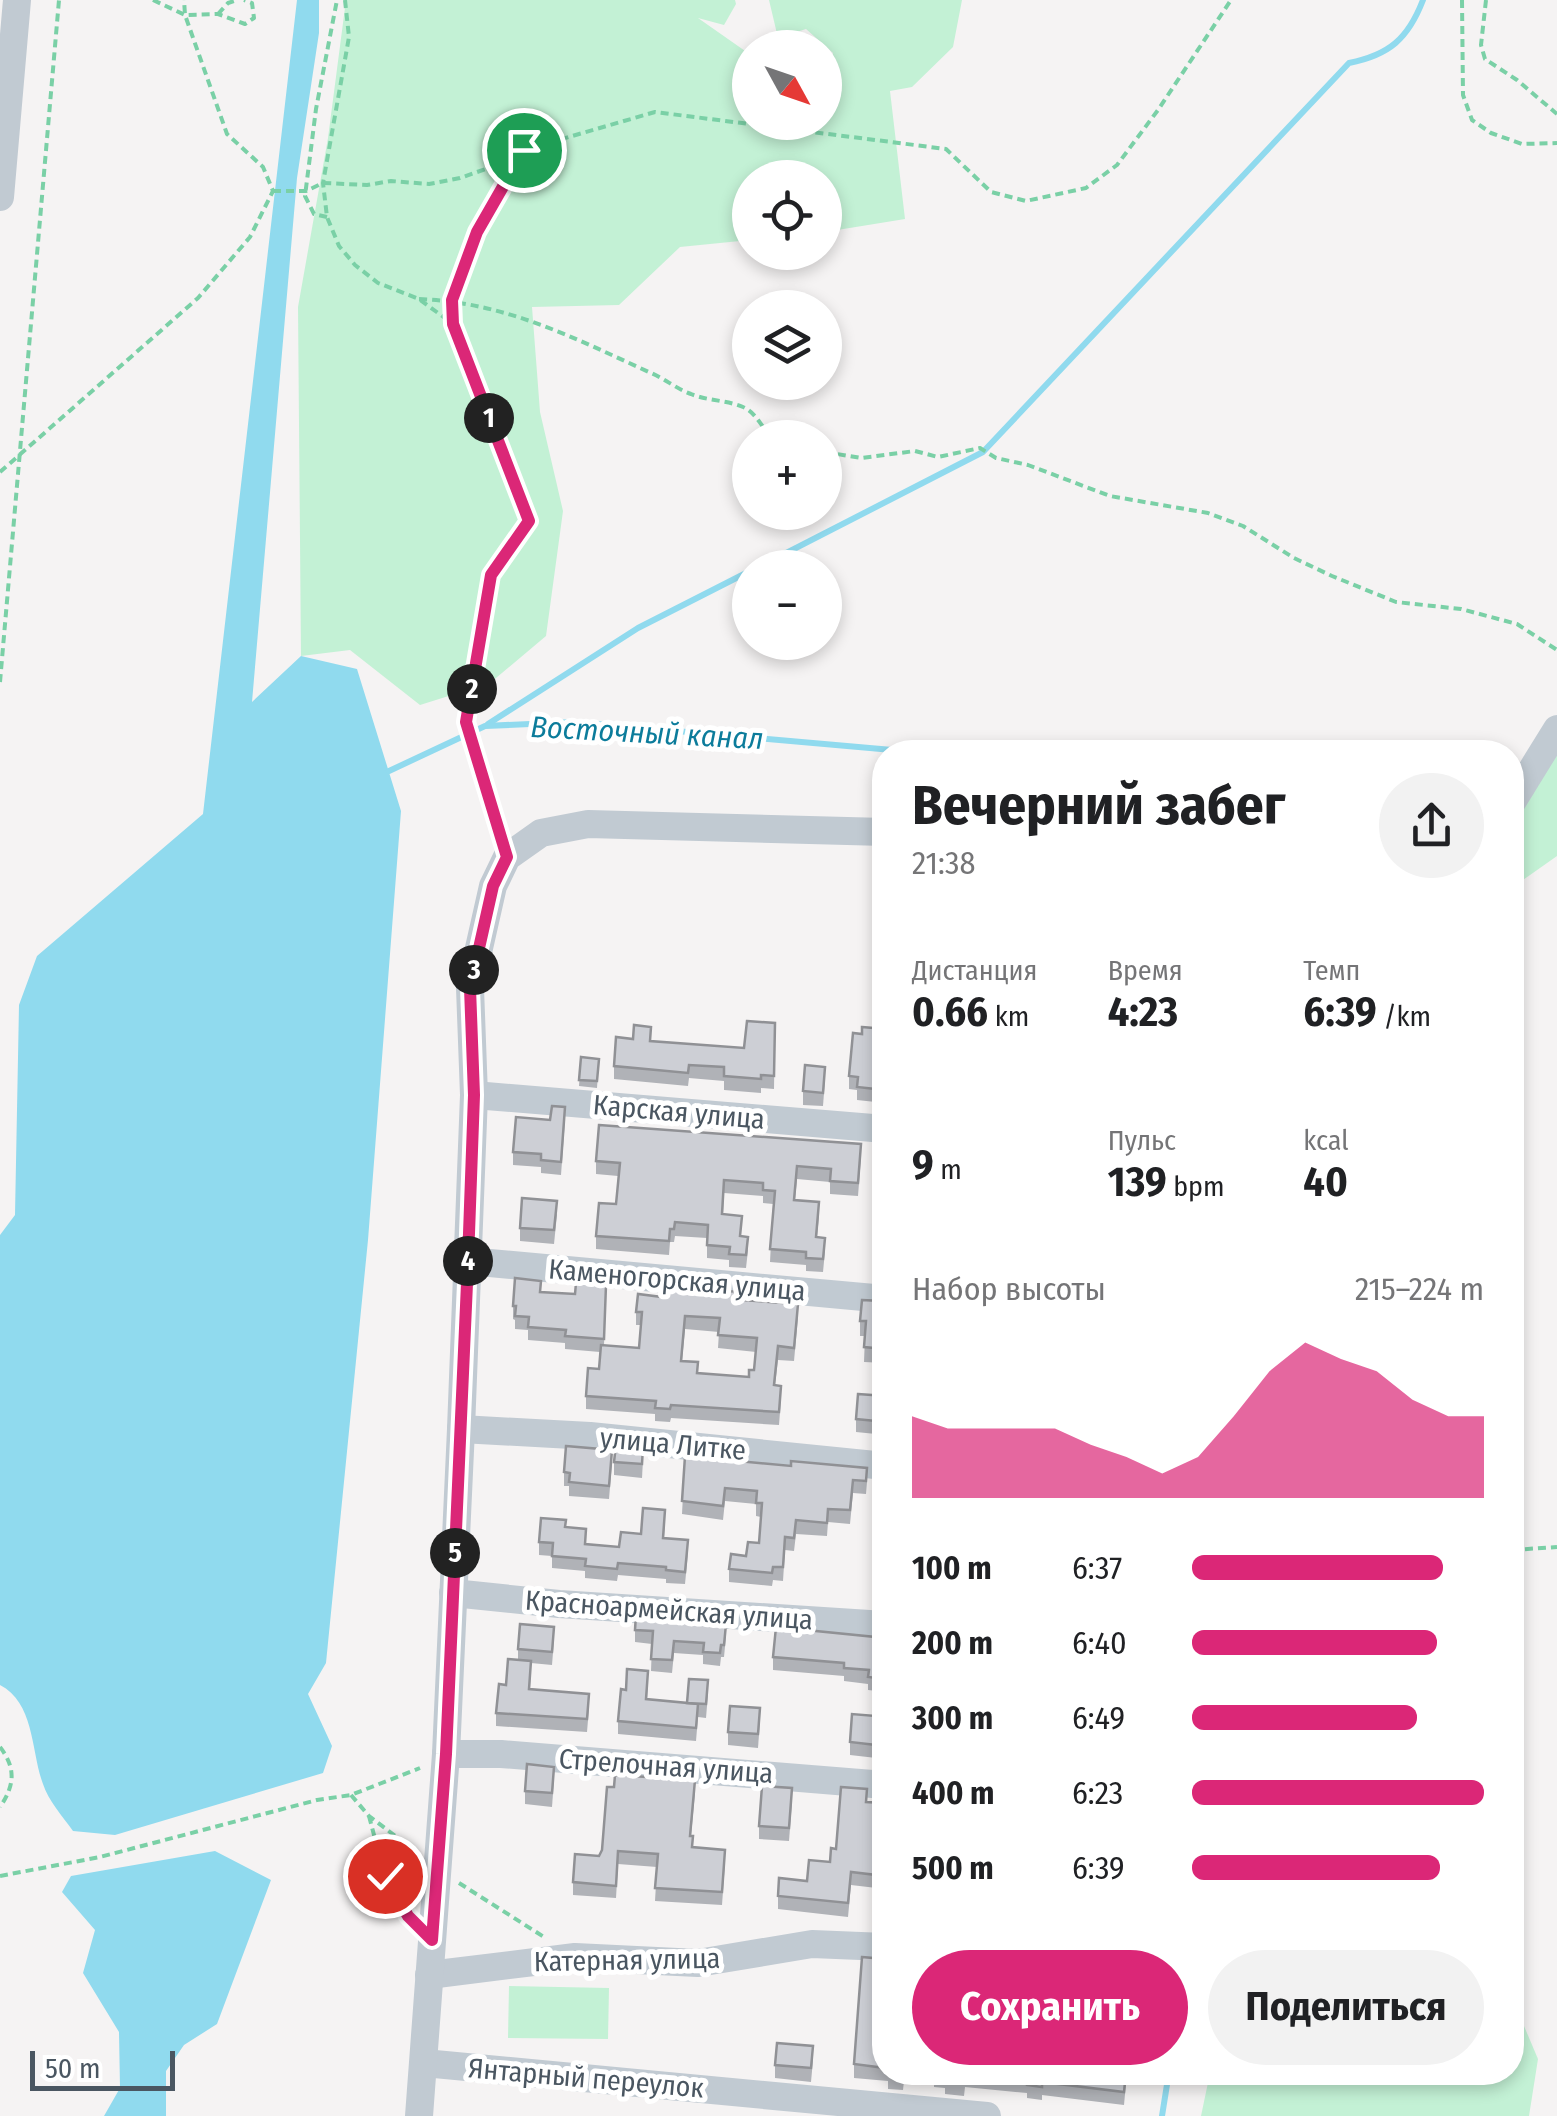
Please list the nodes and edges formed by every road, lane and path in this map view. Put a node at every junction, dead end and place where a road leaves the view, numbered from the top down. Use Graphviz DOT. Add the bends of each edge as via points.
graph roads {
  1 [pos="59,0"];
  2 [pos="152,0"];
  3 [pos="184,0"];
  4 [pos="241,0"];
  5 [pos="337,0"];
  6 [pos="344,0"];
  7 [pos="1230,0"];
  8 [pos="1462,0"];
  9 [pos="1486,0"];
  10 [pos="12,1"];
  11 [pos="218,14"];
  12 [pos="185,15"];
  13 [pos="1557,114"];
  14 [pos="1557,142"];
  15 [pos="517,158"];
  16 [pos="323,183"];
  17 [pos="273,190"];
  18 [pos="306,191"];
  19 [pos="0,197"];
  20 [pos="328,217"];
  21 [pos="420,300"];
  22 [pos="452,300"];
  23 [pos="453,324"];
  24 [pos="757,420"];
  25 [pos="20,454"];
  26 [pos="842,455"];
  27 [pos="0,472"];
  28 [pos="1557,650"];
  29 [pos="0,682"];
  30 [pos="1557,729"];
  31 [pos="1524,783"];
  32 [pos="872,832"];
  33 [pos="507,857"];
  34 [pos="474,1095"];
  35 [pos="872,1128"];
  36 [pos="468,1261"];
  37 [pos="872,1298"];
  38 [pos="461,1429"];
  39 [pos="872,1465"];
  40 [pos="1557,1547"];
  41 [pos="1524,1549"];
  42 [pos="454,1593"];
  43 [pos="872,1625"];
  44 [pos="0,1747"];
  45 [pos="446,1754"];
  46 [pos="872,1784"];
  47 [pos="0,1808"];
  48 [pos="369,1816"];
  49 [pos="0,1876"];
  50 [pos="432,1940"];
  51 [pos="872,1947"];
  52 [pos="429,1975"];
  53 [pos="424,2063"];
  54 [pos="418,2116"];
  55 [pos="986,2116"];
  1 -- 25 [label="path"];
  2 -- 12 [label="path"];
  3 -- 12 [label="path"];
  4 -- 11 [label="path"];
  4 -- 11 [label="path" via="252,3 254,18 245,24"];
  5 -- 18 [label="path"];
  6 -- 16 [label="path" via="349,38"];
  7 -- 15 [label="path" via="1117,165 1086,188 1026,201 991,192 946,150 655,112 524,150"];
  8 -- 14 [label="path" via="1463,96 1472,120 1522,144"];
  9 -- 13 [label="path" via="1485,59"];
  10 -- 19 [label="street"];
  11 -- 12 [label="path"];
  12 -- 17 [label="path" via="227,134 263,167"];
  15 -- 16 [label="path" via="429,184"];
  15 -- 22 [label="path" via="477,232"];
  16 -- 18 [label="path"];
  16 -- 20 [label="path"];
  17 -- 18 [label="path"];
  17 -- 25 [label="path" via="250,237 198,298"];
  18 -- 20 [label="path" via="314,214"];
  20 -- 21 [label="path" via="338,246 355,265"];
  21 -- 22 [label="path"];
  21 -- 23 [label="path"];
  22 -- 23 [label="path"];
  22 -- 24 [label="path" via="516,314 692,394 741,406"];
  23 -- 33 [label="path" via="529,521 491,575 466,722"];
  25 -- 27 [label="path"];
  25 -- 29 [label="path"];
  26 -- 28 [label="path" via="915,451 938,457 980,448 1110,496 1208,513 1396,602 1517,624"];
  30 -- 31 [label="street"];
  32 -- 33 [label="street" via="588,824 541,834"];
  33 -- 34 [label="street" via="493,886 470,988"];
  34 -- 35 [label="street, Карская улица"];
  34 -- 36 [label="street"];
  36 -- 37 [label="street, Каменогорская улица"];
  36 -- 38 [label="street"];
  38 -- 39 [label="street, улица Литке"];
  38 -- 42 [label="street"];
  40 -- 41 [label="path"];
  42 -- 43 [label="street, Красноармейская улица"];
  42 -- 45 [label="street"];
  44 -- 47 [label="path" via="12,1762 13,1782"];
  45 -- 46 [label="street, Стрелочная улица"];
  45 -- 49 [label="path" via="351,1794"];
  45 -- 50 [label="street"];
  48 -- 50 [label="path" via="385,1876 408,1916"];
  50 -- 52 [label="street"];
  51 -- 52 [label="street, Катерная улица" via="812,1944 698,1963 575,1957"];
  52 -- 53 [label="street"];
  53 -- 54 [label="street"];
  53 -- 55 [label="street, Янтарный переулок"];
}
